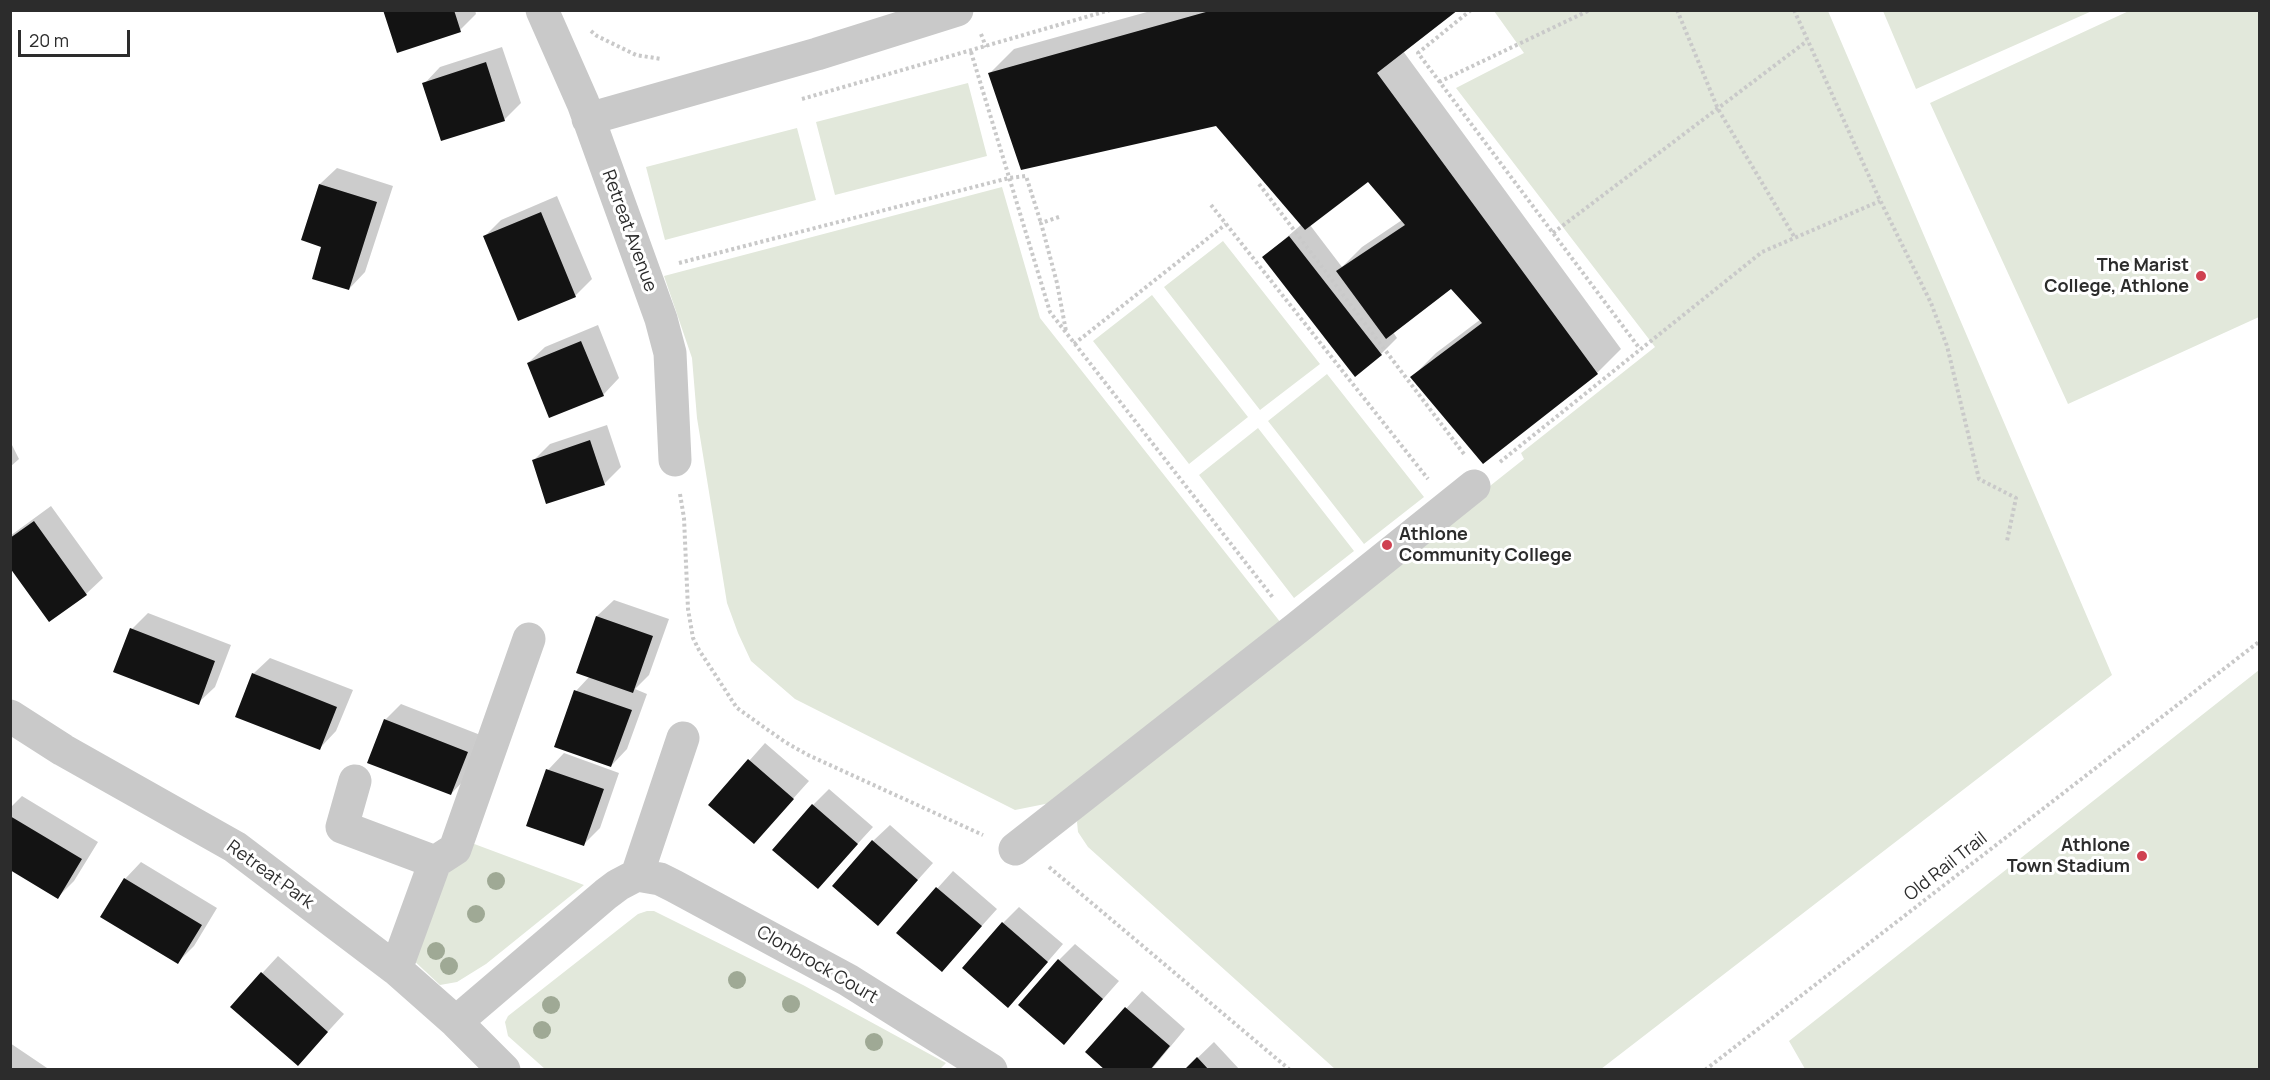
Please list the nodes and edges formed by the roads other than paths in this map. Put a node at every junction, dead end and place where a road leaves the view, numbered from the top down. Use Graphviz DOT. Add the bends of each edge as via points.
graph roads {
  1 [pos="542,10"];
  2 [pos="957,10"];
  3 [pos="588,119"];
  4 [pos="675,460"];
  5 [pos="1469,490"];
  6 [pos="529,639"];
  7 [pos="10,716"];
  8 [pos="683,738"];
  9 [pos="355,781"];
  10 [pos="1014,849"];
  11 [pos="435,862"];
  12 [pos="637,875"];
  13 [pos="396,969"];
  14 [pos="456,1022"];
  15 [pos="504,1070"];
  16 [pos="991,1070"];
  1 -- 3 [label="street, Retreat Avenue"];
  2 -- 3 [label="street"];
  3 -- 4 [label="street, Retreat Avenue" via="670,353"];
  5 -- 10 [label="street"];
  6 -- 11 [label="street" via="455,849"];
  7 -- 13 [label="street, Retreat Park" via="235,847"];
  8 -- 12 [label="street"];
  9 -- 11 [label="street" via="342,827"];
  11 -- 13 [label="street"];
  12 -- 14 [label="street" via="606,894"];
  12 -- 16 [label="street, Clonbrock Court" via="660,879 848,980"];
  13 -- 14 [label="street, Retreat Park"];
  14 -- 15 [label="street, Retreat Park"];
}
